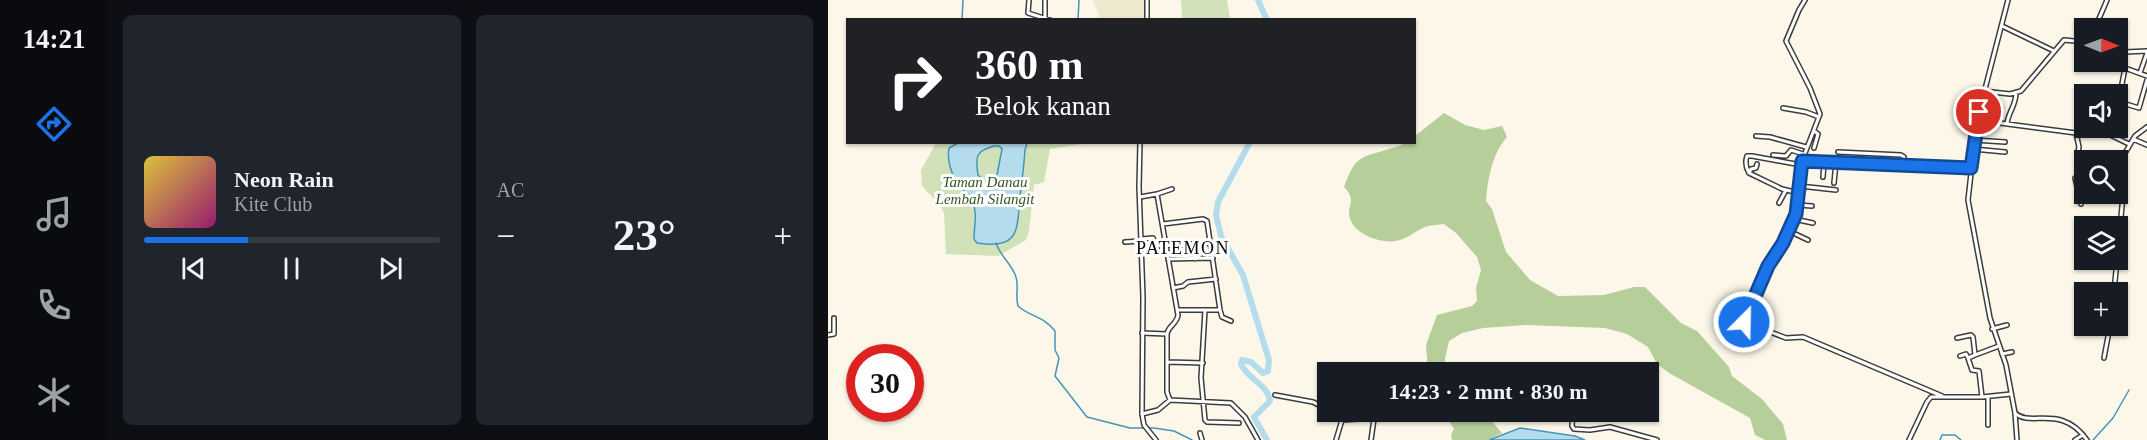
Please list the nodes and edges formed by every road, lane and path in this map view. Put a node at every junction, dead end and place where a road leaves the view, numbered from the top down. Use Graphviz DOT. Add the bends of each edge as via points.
graph roads {
  1 [pos="1029,0"];
  2 [pos="1045,0"];
  3 [pos="1147,0"];
  4 [pos="1805,0"];
  5 [pos="2008,0"];
  6 [pos="2107,0"];
  7 [pos="1045,17"];
  8 [pos="1147,18"];
  9 [pos="2099,18"];
  10 [pos="2002,26"];
  11 [pos="2074,40"];
  12 [pos="2054,51"];
  13 [pos="2128,52"];
  14 [pos="2147,52"];
  15 [pos="2128,69"];
  16 [pos="2140,73"];
  17 [pos="2147,78"];
  18 [pos="1983,91"];
  19 [pos="2016,93"];
  20 [pos="2128,106"];
  21 [pos="1783,108"];
  22 [pos="1819,117"];
  23 [pos="1977,120"];
  24 [pos="2007,123"];
  25 [pos="2147,127"];
  26 [pos="1814,131"];
  27 [pos="2074,133"];
  28 [pos="1756,136"];
  29 [pos="2118,138"];
  30 [pos="2133,139"];
  31 [pos="1974,140"];
  32 [pos="2005,142"];
  33 [pos="1140,144"];
  34 [pos="2129,144"];
  35 [pos="2147,145"];
  36 [pos="1806,147"];
  37 [pos="1814,148"];
  38 [pos="1973,149"];
  39 [pos="2126,150"];
  40 [pos="1838,152"];
  41 [pos="2005,152"];
  42 [pos="1804,154"];
  43 [pos="1773,155"];
  44 [pos="1824,162"];
  45 [pos="1836,162"];
  46 [pos="1801,163"];
  47 [pos="1757,164"];
  48 [pos="1902,165"];
  49 [pos="1971,168"];
  50 [pos="1749,173"];
  51 [pos="1822,177"];
  52 [pos="1834,183"];
  53 [pos="1800,186"];
  54 [pos="1172,189"];
  55 [pos="1786,190"];
  56 [pos="1836,190"];
  57 [pos="1799,193"];
  58 [pos="1157,194"];
  59 [pos="1140,197"];
  60 [pos="1779,203"];
  61 [pos="1798,205"];
  62 [pos="1812,206"];
  63 [pos="1794,219"];
  64 [pos="1813,223"];
  65 [pos="1163,224"];
  66 [pos="1789,231"];
  67 [pos="1141,240"];
  68 [pos="1808,240"];
  69 [pos="1125,242"];
  70 [pos="1210,243"];
  71 [pos="1194,244"];
  72 [pos="1166,245"];
  73 [pos="1213,258"];
  74 [pos="1168,259"];
  75 [pos="1196,259"];
  76 [pos="1216,279"];
  77 [pos="1173,288"];
  78 [pos="1177,310"];
  79 [pos="1205,310"];
  80 [pos="1220,310"];
  81 [pos="834,318"];
  82 [pos="1231,321"];
  83 [pos="2007,325"];
  84 [pos="1992,329"];
  85 [pos="1142,333"];
  86 [pos="1167,334"];
  87 [pos="828,335"];
  88 [pos="2108,336"];
  89 [pos="1957,338"];
  90 [pos="1999,346"];
  91 [pos="2012,352"];
  92 [pos="2002,354"];
  93 [pos="1975,355"];
  94 [pos="1960,356"];
  95 [pos="1968,358"];
  96 [pos="2104,358"];
  97 [pos="1168,363"];
  98 [pos="1203,363"];
  99 [pos="2011,394"];
  100 [pos="1275,395"];
  101 [pos="1942,396"];
  102 [pos="1988,397"];
  103 [pos="1982,398"];
  104 [pos="1170,400"];
  105 [pos="1203,402"];
  106 [pos="1317,404"];
  107 [pos="2015,413"];
  108 [pos="1142,414"];
  109 [pos="1341,422"];
  110 [pos="1374,422"];
  111 [pos="1572,422"];
  112 [pos="1239,423"];
  113 [pos="1988,424"];
  114 [pos="1200,433"];
  115 [pos="2083,435"];
  116 [pos="1156,439"];
  117 [pos="1161,440"];
  118 [pos="1202,440"];
  119 [pos="1258,440"];
  120 [pos="1336,440"];
  121 [pos="1371,440"];
  122 [pos="1657,440"];
  123 [pos="1909,440"];
  124 [pos="2017,440"];
  125 [pos="2075,440"];
  126 [pos="2087,440"];
  1 -- 7 [label="street" via="1028,13"];
  2 -- 7 [label="street"];
  3 -- 8 [label="street"];
  4 -- 22 [label="street" via="1786,41"];
  5 -- 10 [label="street"];
  6 -- 9 [label="street"];
  10 -- 12 [label="street"];
  10 -- 18 [label="street"];
  11 -- 12 [label="street" via="2065,39"];
  12 -- 19 [label="street" via="2025,88"];
  13 -- 14 [label="street"];
  14 -- 16 [label="street"];
  15 -- 16 [label="street"];
  16 -- 17 [label="street"];
  17 -- 20 [label="street" via="2139,108"];
  18 -- 19 [label="street"];
  18 -- 23 [label="street"];
  19 -- 24 [label="street"];
  21 -- 22 [label="street"];
  22 -- 26 [label="street"];
  23 -- 24 [label="street"];
  23 -- 31 [label="street"];
  24 -- 27 [label="street"];
  25 -- 30 [label="street"];
  26 -- 36 [label="street"];
  26 -- 37 [label="street" via="1818,133"];
  28 -- 36 [label="street"];
  29 -- 34 [label="street"];
  30 -- 34 [label="street"];
  30 -- 35 [label="street"];
  31 -- 32 [label="street"];
  31 -- 38 [label="street"];
  33 -- 59 [label="street"];
  34 -- 39 [label="street"];
  36 -- 42 [label="street"];
  38 -- 41 [label="street"];
  38 -- 49 [label="street"];
  40 -- 48 [label="street" via="1901,155"];
  42 -- 43 [label="street" via="1791,150 1786,156"];
  42 -- 46 [label="street"];
  44 -- 45 [label="street"];
  44 -- 46 [label="street"];
  44 -- 51 [label="street"];
  45 -- 48 [label="street"];
  45 -- 52 [label="street"];
  46 -- 50 [label="street" via="1748,156"];
  46 -- 53 [label="street"];
  47 -- 50 [label="street"];
  48 -- 49 [label="street"];
  49 -- 84 [label="street" via="1969,207"];
  50 -- 55 [label="street"];
  53 -- 56 [label="street"];
  53 -- 57 [label="street"];
  54 -- 58 [label="street"];
  55 -- 57 [label="street"];
  55 -- 60 [label="street"];
  57 -- 61 [label="street"];
  58 -- 59 [label="street"];
  58 -- 65 [label="street"];
  59 -- 67 [label="street"];
  61 -- 62 [label="street"];
  61 -- 63 [label="street"];
  63 -- 64 [label="street"];
  63 -- 66 [label="street"];
  65 -- 70 [label="street" via="1205,220"];
  65 -- 72 [label="street"];
  66 -- 68 [label="street"];
  66 -- 101 [label="street" via="1768,266 1744,322 1786,338 1803,337"];
  67 -- 69 [label="street"];
  67 -- 72 [label="street" via="1153,238 1156,246"];
  67 -- 85 [label="street"];
  70 -- 71 [label="street"];
  70 -- 73 [label="street"];
  71 -- 72 [label="street"];
  71 -- 75 [label="street"];
  72 -- 74 [label="street"];
  73 -- 75 [label="street"];
  73 -- 76 [label="street"];
  74 -- 75 [label="street"];
  74 -- 77 [label="street"];
  76 -- 77 [label="street"];
  76 -- 80 [label="street"];
  77 -- 78 [label="street"];
  78 -- 79 [label="street"];
  78 -- 86 [label="street" via="1176,321"];
  79 -- 80 [label="street"];
  79 -- 98 [label="street"];
  80 -- 82 [label="street" via="1222,317"];
  81 -- 87 [label="street" via="834,334"];
  83 -- 84 [label="street"];
  84 -- 90 [label="street"];
  85 -- 86 [label="street"];
  85 -- 108 [label="street"];
  86 -- 97 [label="street"];
  88 -- 96 [label="street"];
  89 -- 93 [label="street" via="1972,336"];
  90 -- 92 [label="street"];
  90 -- 93 [label="street"];
  91 -- 92 [label="street"];
  92 -- 99 [label="street"];
  93 -- 95 [label="street"];
  94 -- 95 [label="street" via="1966,354"];
  95 -- 103 [label="street" via="1972,370 1979,371"];
  97 -- 98 [label="street"];
  97 -- 104 [label="street"];
  98 -- 105 [label="street"];
  99 -- 102 [label="street"];
  99 -- 107 [label="street"];
  100 -- 106 [label="street"];
  101 -- 103 [label="street"];
  101 -- 123 [label="street" via="1928,399"];
  102 -- 103 [label="street"];
  102 -- 113 [label="street"];
  104 -- 105 [label="street"];
  104 -- 108 [label="street" via="1158,410"];
  105 -- 112 [label="street" via="1206,422"];
  105 -- 119 [label="street" via="1233,405"];
  107 -- 115 [label="street" via="2022,417 2060,419"];
  107 -- 124 [label="street"];
  108 -- 116 [label="street" via="1144,425"];
  109 -- 120 [label="street"];
  110 -- 121 [label="street"];
  111 -- 122 [label="street" via="1574,429 1610,427"];
  114 -- 118 [label="street"];
  115 -- 125 [label="street"];
  115 -- 126 [label="street"];
  116 -- 117 [label="street"];
}
